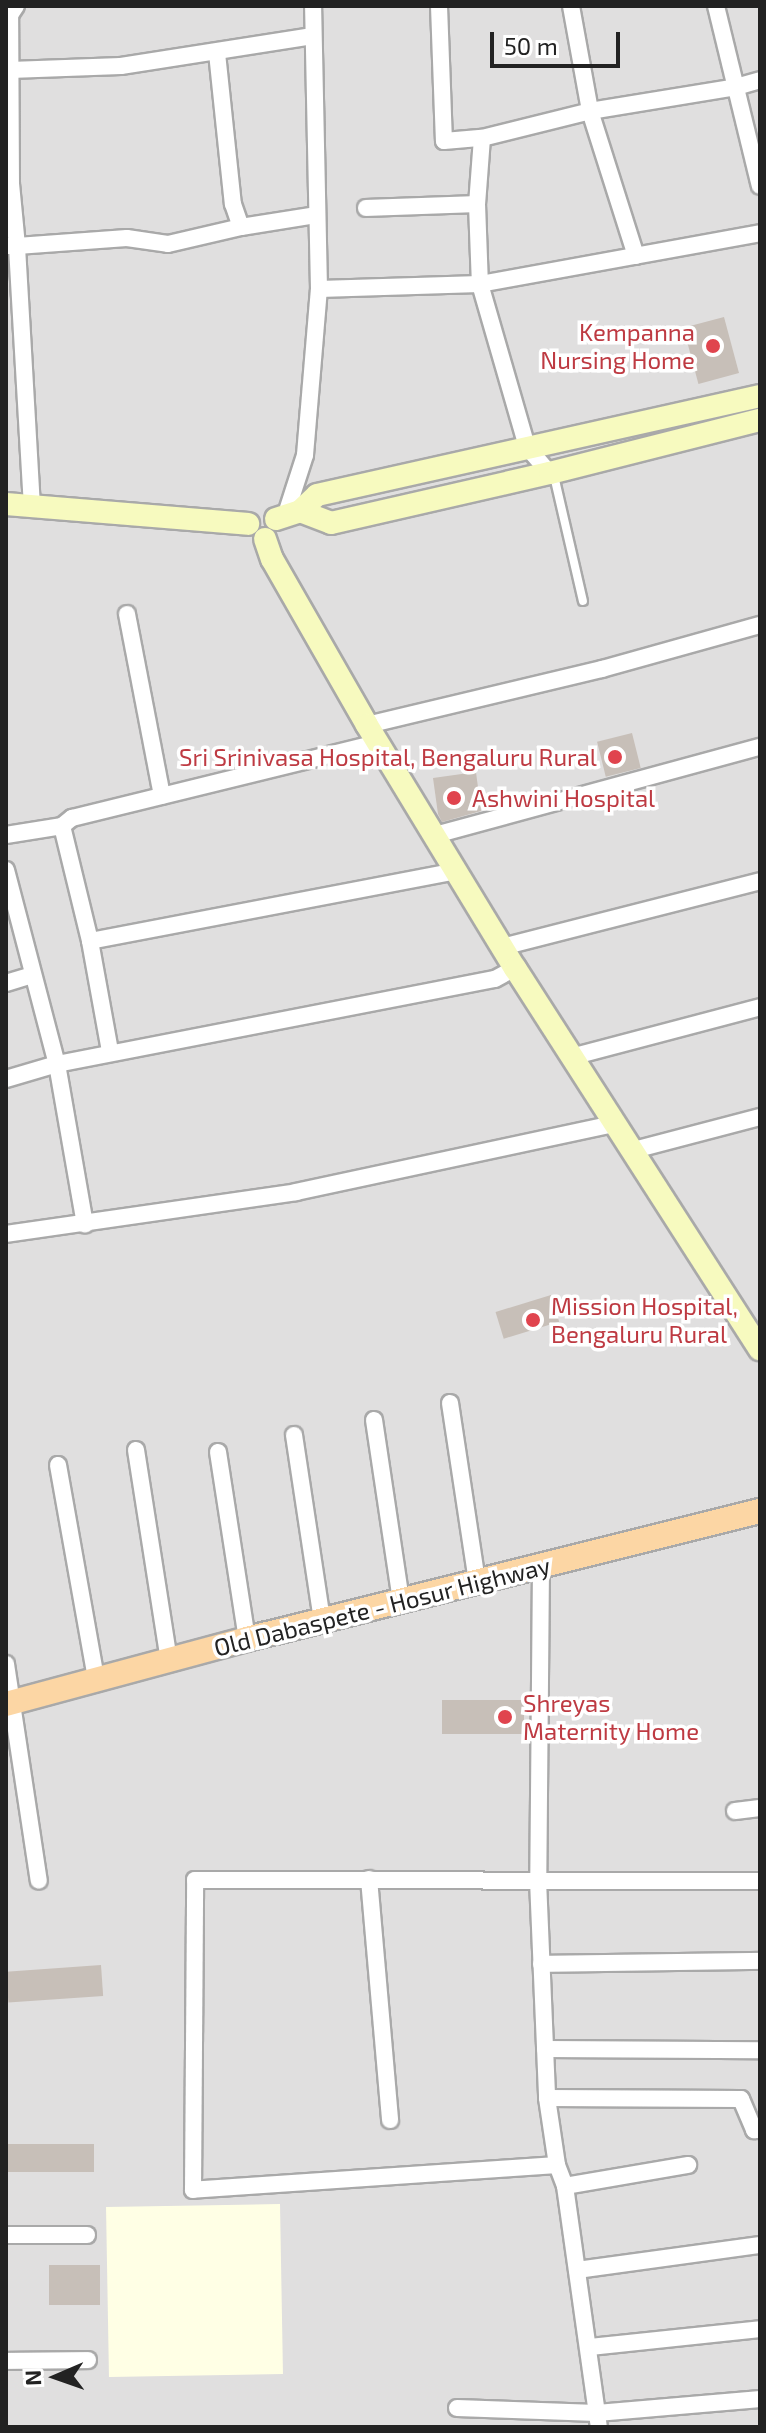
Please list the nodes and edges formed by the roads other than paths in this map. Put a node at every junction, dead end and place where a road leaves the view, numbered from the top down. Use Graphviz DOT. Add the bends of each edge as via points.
graph roads {
  1 [pos="16,6"];
  2 [pos="313,6"];
  3 [pos="439,6"];
  4 [pos="571,6"];
  5 [pos="716,6"];
  6 [pos="313,36"];
  7 [pos="217,53"];
  8 [pos="10,70"];
  9 [pos="760,80"];
  10 [pos="736,87"];
  11 [pos="590,111"];
  12 [pos="482,138"];
  13 [pos="760,186"];
  14 [pos="477,204"];
  15 [pos="366,208"];
  16 [pos="317,215"];
  17 [pos="241,227"];
  18 [pos="760,233"];
  19 [pos="12,246"];
  20 [pos="636,256"];
  21 [pos="480,284"];
  22 [pos="319,289"];
  23 [pos="760,396"];
  24 [pos="760,420"];
  25 [pos="527,447"];
  26 [pos="550,473"];
  27 [pos="6,504"];
  28 [pos="32,507"];
  29 [pos="287,515"];
  30 [pos="248,524"];
  31 [pos="265,539"];
  32 [pos="583,601"];
  33 [pos="127,614"];
  34 [pos="760,625"];
  35 [pos="373,734"];
  36 [pos="760,747"];
  37 [pos="162,796"];
  38 [pos="62,826"];
  39 [pos="6,835"];
  40 [pos="435,835"];
  41 [pos="6,870"];
  42 [pos="457,871"];
  43 [pos="760,881"];
  44 [pos="90,941"];
  45 [pos="502,947"];
  46 [pos="515,968"];
  47 [pos="33,975"];
  48 [pos="6,983"];
  49 [pos="760,1007"];
  50 [pos="110,1051"];
  51 [pos="575,1056"];
  52 [pos="57,1064"];
  53 [pos="6,1079"];
  54 [pos="760,1117"];
  55 [pos="617,1123"];
  56 [pos="634,1150"];
  57 [pos="85,1225"];
  58 [pos="6,1234"];
  59 [pos="760,1349"];
  60 [pos="450,1403"];
  61 [pos="374,1420"];
  62 [pos="294,1435"];
  63 [pos="136,1450"];
  64 [pos="218,1452"];
  65 [pos="58,1465"];
  66 [pos="760,1511"];
  67 [pos="541,1566"];
  68 [pos="477,1582"];
  69 [pos="401,1601"];
  70 [pos="322,1621"];
  71 [pos="247,1639"];
  72 [pos="169,1660"];
  73 [pos="6,1664"];
  74 [pos="96,1679"];
  75 [pos="9,1703"];
  76 [pos="760,1808"];
  77 [pos="735,1811"];
  78 [pos="369,1879"];
  79 [pos="538,1880"];
  80 [pos="39,1881"];
  81 [pos="760,1881"];
  82 [pos="760,1961"];
  83 [pos="541,1964"];
  84 [pos="545,2049"];
  85 [pos="760,2050"];
  86 [pos="547,2098"];
  87 [pos="390,2120"];
  88 [pos="760,2130"];
  89 [pos="557,2165"];
  90 [pos="688,2165"];
  91 [pos="565,2186"];
  92 [pos="6,2235"];
  93 [pos="87,2235"];
  94 [pos="760,2245"];
  95 [pos="577,2270"];
  96 [pos="760,2329"];
  97 [pos="590,2347"];
  98 [pos="88,2360"];
  99 [pos="6,2361"];
  100 [pos="760,2399"];
  101 [pos="457,2408"];
  102 [pos="598,2420"];
  1 -- 8 [label="street" via="10,15"];
  2 -- 6 [label="street"];
  3 -- 12 [label="street" via="444,141"];
  4 -- 11 [label="street"];
  5 -- 10 [label="street"];
  6 -- 7 [label="street"];
  6 -- 16 [label="street"];
  7 -- 8 [label="street" via="121,66"];
  7 -- 17 [label="street" via="233,204"];
  8 -- 19 [label="street"];
  9 -- 10 [label="street"];
  10 -- 11 [label="street"];
  10 -- 13 [label="street"];
  11 -- 12 [label="street"];
  11 -- 20 [label="street"];
  12 -- 14 [label="street"];
  14 -- 15 [label="street"];
  14 -- 21 [label="street"];
  16 -- 17 [label="street"];
  16 -- 22 [label="street"];
  17 -- 19 [label="street" via="168,244 127,238"];
  18 -- 20 [label="street"];
  19 -- 28 [label="street"];
  20 -- 21 [label="street"];
  21 -- 22 [label="street"];
  21 -- 25 [label="street"];
  22 -- 29 [label="street" via="305,455"];
  23 -- 25 [label="main road"];
  24 -- 26 [label="main road"];
  25 -- 26 [label="street"];
  25 -- 29 [label="main road" via="317,495"];
  26 -- 29 [label="main road" via="331,523"];
  26 -- 32 [label="lane"];
  27 -- 28 [label="main road"];
  28 -- 30 [label="main road"];
  29 -- 30 [label="main road" via="258,511"];
  29 -- 31 [label="main road"];
  30 -- 31 [label="main road" via="254,537"];
  31 -- 35 [label="main road"];
  33 -- 37 [label="street"];
  34 -- 35 [label="street"];
  35 -- 37 [label="street"];
  35 -- 40 [label="main road"];
  36 -- 40 [label="street"];
  37 -- 38 [label="street" via="72,818"];
  38 -- 39 [label="street"];
  38 -- 44 [label="street"];
  40 -- 42 [label="main road"];
  41 -- 47 [label="street"];
  42 -- 44 [label="street"];
  42 -- 45 [label="main road"];
  43 -- 45 [label="street"];
  44 -- 50 [label="street"];
  45 -- 46 [label="main road"];
  46 -- 50 [label="street" via="495,979 196,1039"];
  46 -- 51 [label="main road"];
  47 -- 48 [label="street"];
  47 -- 52 [label="street"];
  49 -- 51 [label="street"];
  50 -- 52 [label="street"];
  51 -- 55 [label="main road"];
  52 -- 53 [label="street"];
  52 -- 57 [label="street"];
  54 -- 56 [label="street"];
  55 -- 56 [label="main road"];
  55 -- 57 [label="street" via="296,1192"];
  56 -- 59 [label="main road"];
  57 -- 58 [label="street"];
  60 -- 68 [label="street"];
  61 -- 69 [label="street"];
  62 -- 70 [label="street"];
  63 -- 72 [label="street"];
  64 -- 71 [label="street"];
  65 -- 74 [label="street"];
  66 -- 67 [label="main road, Old Dabaspete - Hosur Highway"];
  67 -- 68 [label="main road, Old Dabaspete - Hosur Highway"];
  67 -- 79 [label="street"];
  68 -- 69 [label="main road, Old Dabaspete - Hosur Highway"];
  69 -- 70 [label="main road, Old Dabaspete - Hosur Highway"];
  70 -- 71 [label="main road, Old Dabaspete - Hosur Highway"];
  71 -- 72 [label="main road, Old Dabaspete - Hosur Highway"];
  72 -- 74 [label="main road, Old Dabaspete - Hosur Highway"];
  73 -- 75 [label="street"];
  74 -- 75 [label="main road, Old Dabaspete - Hosur Highway"];
  75 -- 80 [label="street"];
  76 -- 77 [label="street"];
  78 -- 79 [label="street"];
  78 -- 87 [label="street"];
  78 -- 89 [label="street" via="195,1880 193,2190"];
  79 -- 81 [label="street"];
  79 -- 83 [label="street"];
  82 -- 83 [label="street"];
  83 -- 84 [label="street"];
  84 -- 85 [label="street"];
  84 -- 86 [label="street"];
  86 -- 88 [label="street" via="741,2099 754,2130"];
  86 -- 89 [label="street"];
  89 -- 91 [label="street"];
  90 -- 91 [label="street"];
  91 -- 95 [label="street"];
  92 -- 93 [label="street"];
  94 -- 95 [label="street"];
  95 -- 97 [label="street"];
  96 -- 97 [label="street"];
  97 -- 102 [label="street"];
  98 -- 99 [label="street"];
  100 -- 102 [label="street"];
  101 -- 102 [label="street"];
}
